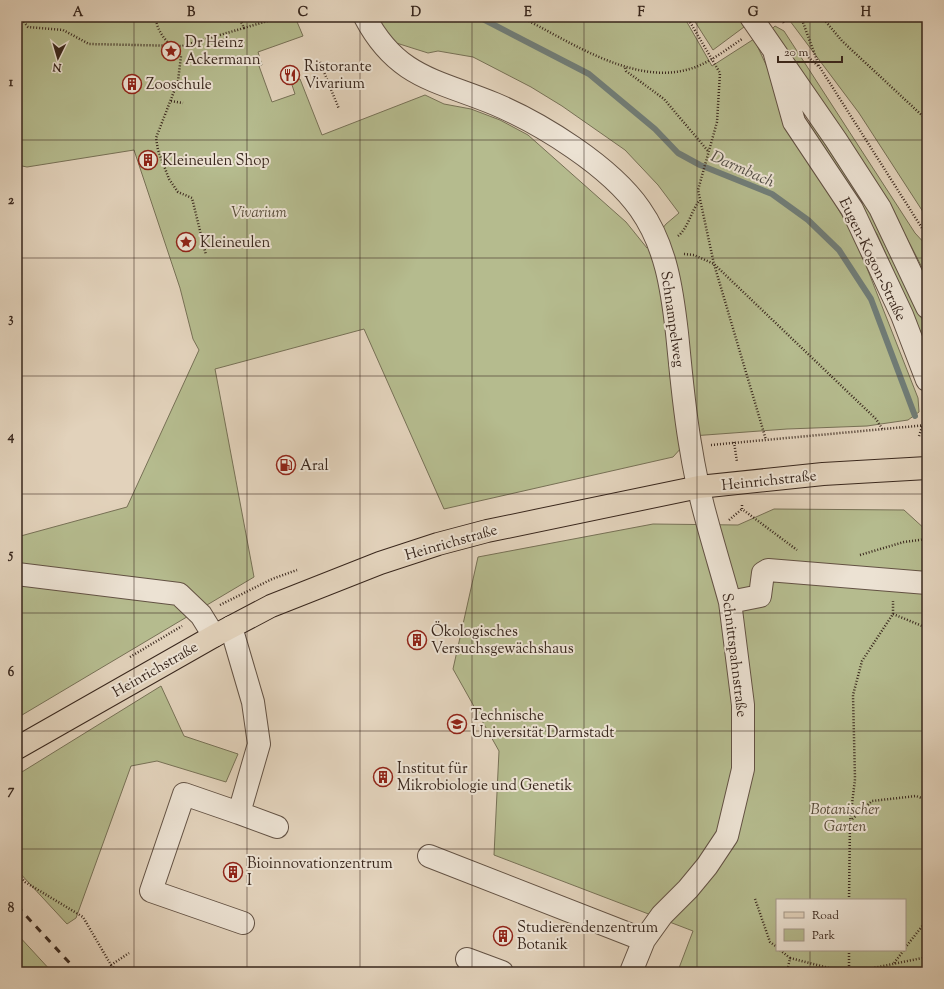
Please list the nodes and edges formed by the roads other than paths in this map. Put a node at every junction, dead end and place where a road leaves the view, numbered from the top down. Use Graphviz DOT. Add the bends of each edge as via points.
graph roads {
  1 [pos="365,17"];
  2 [pos="751,17"];
  3 [pos="775,54"];
  4 [pos="927,307"];
  5 [pos="927,380"];
  6 [pos="927,468"];
  7 [pos="699,487"];
  8 [pos="17,574"];
  9 [pos="927,584"];
  10 [pos="730,602"];
  11 [pos="222,631"];
  12 [pos="17,748"];
  13 [pos="239,813"];
  14 [pos="277,827"];
  15 [pos="428,856"];
  16 [pos="243,923"];
  17 [pos="644,940"];
  18 [pos="467,959"];
  19 [pos="502,972"];
  20 [pos="631,972"];
  1 -- 7 [label="street, Schnampelweg" via="391,55 416,73 529,120 566,142 617,184 639,208 661,250 671,282 690,448"];
  2 -- 3 [label="street, Eugen-Kogon-Straße"];
  3 -- 4 [label="street, Eugen-Kogon-Straße" via="880,208"];
  3 -- 5 [label="street, Eugen-Kogon-Straße" via="794,122 852,209 902,315"];
  6 -- 7 [label="main road, Heinrichstraße" via="823,474"];
  7 -- 10 [label="street, Schnittspahnstraße"];
  7 -- 11 [label="main road, Heinrichstraße" via="509,526 438,544 380,563 271,606"];
  8 -- 11 [label="street" via="180,594"];
  9 -- 10 [label="street" via="766,570 762,576 760,596"];
  10 -- 17 [label="street, Schnittspahnstraße" via="743,705 743,762 727,836 707,866 662,915"];
  11 -- 12 [label="main road, Heinrichstraße"];
  11 -- 13 [label="street" via="254,702 259,744"];
  13 -- 14 [label="street"];
  13 -- 16 [label="street" via="184,794 151,891"];
  15 -- 17 [label="street"];
  17 -- 20 [label="street, Schnittspahnstraße"];
  18 -- 19 [label="street"];
}
